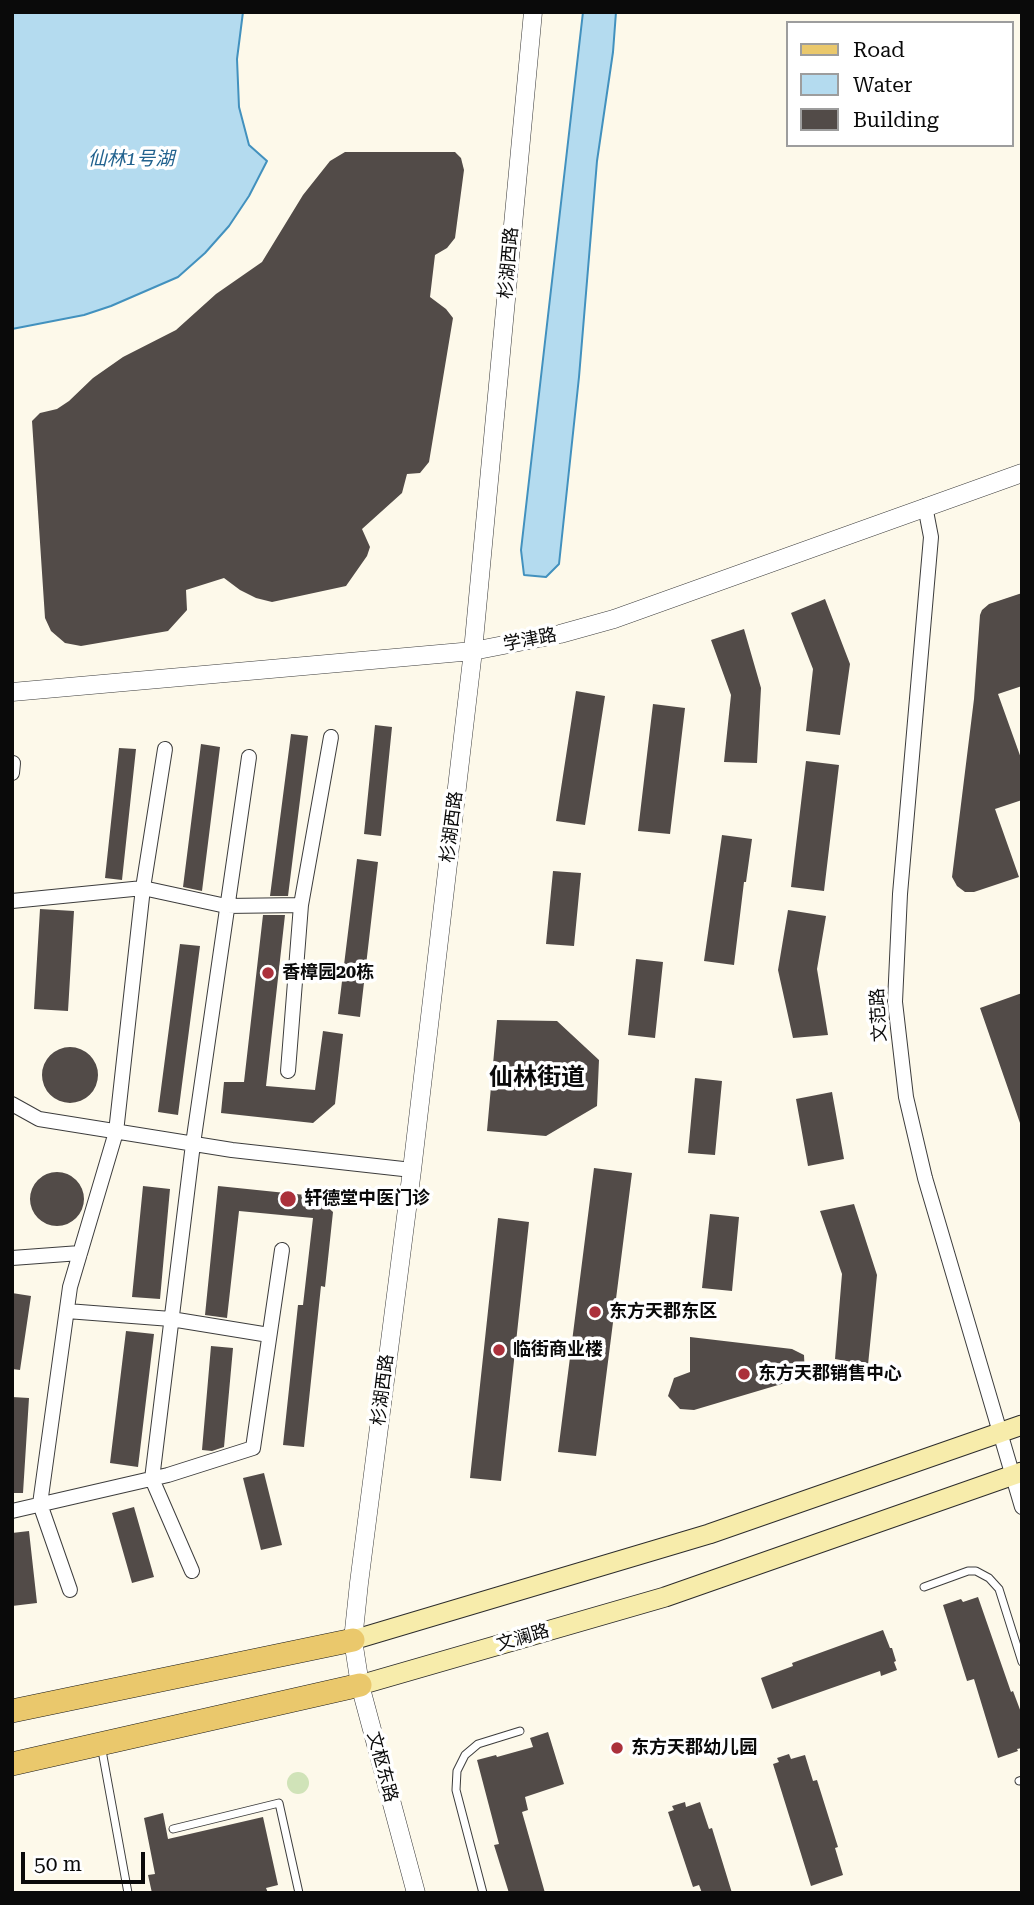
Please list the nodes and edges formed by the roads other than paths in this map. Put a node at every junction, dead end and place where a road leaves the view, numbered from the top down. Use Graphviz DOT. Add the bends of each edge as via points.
graph roads {
  1 [pos="533,12"];
  2 [pos="1022,473"];
  3 [pos="925,506"];
  4 [pos="473,651"];
  5 [pos="12,692"];
  6 [pos="331,737"];
  7 [pos="165,749"];
  8 [pos="249,757"];
  9 [pos="144,888"];
  10 [pos="12,901"];
  11 [pos="301,905"];
  12 [pos="226,906"];
  13 [pos="288,1071"];
  14 [pos="12,1104"];
  15 [pos="116,1132"];
  16 [pos="193,1144"];
  17 [pos="412,1170"];
  18 [pos="282,1250"];
  19 [pos="80,1253"];
  20 [pos="12,1258"];
  21 [pos="67,1311"];
  22 [pos="171,1319"];
  23 [pos="269,1335"];
  24 [pos="1022,1424"];
  25 [pos="1000,1432"];
  26 [pos="1017,1474"];
  27 [pos="152,1479"];
  28 [pos="40,1504"];
  29 [pos="1022,1507"];
  30 [pos="12,1511"];
  31 [pos="192,1571"];
  32 [pos="924,1587"];
  33 [pos="70,1590"];
  34 [pos="353,1640"];
  35 [pos="1022,1662"];
  36 [pos="360,1685"];
  37 [pos="12,1711"];
  38 [pos="520,1731"];
  39 [pos="101,1744"];
  40 [pos="12,1764"];
  41 [pos="173,1829"];
  42 [pos="128,1893"];
  43 [pos="299,1893"];
  44 [pos="415,1893"];
  45 [pos="482,1893"];
  1 -- 4 [label="street, 杉湖西路"];
  2 -- 3 [label="street, 学津路"];
  3 -- 4 [label="street, 学津路" via="614,619"];
  3 -- 25 [label="street, 文范路" via="931,537 895,1002 906,1097 925,1178"];
  4 -- 5 [label="street, 学津路"];
  4 -- 17 [label="street, 杉湖西路"];
  6 -- 11 [label="street"];
  7 -- 9 [label="street"];
  8 -- 12 [label="street"];
  9 -- 10 [label="street"];
  9 -- 12 [label="street"];
  9 -- 15 [label="street"];
  11 -- 12 [label="street"];
  11 -- 13 [label="street"];
  12 -- 16 [label="street"];
  14 -- 15 [label="street" via="38,1119"];
  15 -- 16 [label="street"];
  15 -- 19 [label="street"];
  16 -- 17 [label="street"];
  16 -- 22 [label="street"];
  17 -- 34 [label="street, 杉湖西路"];
  18 -- 23 [label="street"];
  19 -- 20 [label="street"];
  19 -- 21 [label="street"];
  21 -- 22 [label="street"];
  21 -- 28 [label="street"];
  22 -- 23 [label="street"];
  22 -- 27 [label="street"];
  23 -- 27 [label="street" via="253,1448"];
  24 -- 25 [label="main road"];
  25 -- 26 [label="street, 文范路"];
  25 -- 34 [label="main road" via="709,1534"];
  26 -- 29 [label="street, 文范路"];
  26 -- 36 [label="main road, 文澜路" via="665,1597"];
  27 -- 28 [label="street"];
  27 -- 31 [label="street"];
  28 -- 30 [label="street"];
  28 -- 33 [label="street"];
  32 -- 35 [label="lane" via="968,1571 989,1578 999,1589"];
  34 -- 36 [label="street, 文枢东路"];
  34 -- 37 [label="main road"];
  36 -- 39 [label="main road, 文澜路"];
  36 -- 44 [label="street, 文枢东路"];
  38 -- 45 [label="lane" via="478,1744 465,1755 457,1771 456,1790"];
  39 -- 40 [label="main road, 文澜路"];
  39 -- 42 [label="lane"];
  41 -- 43 [label="lane" via="279,1803"];
}
